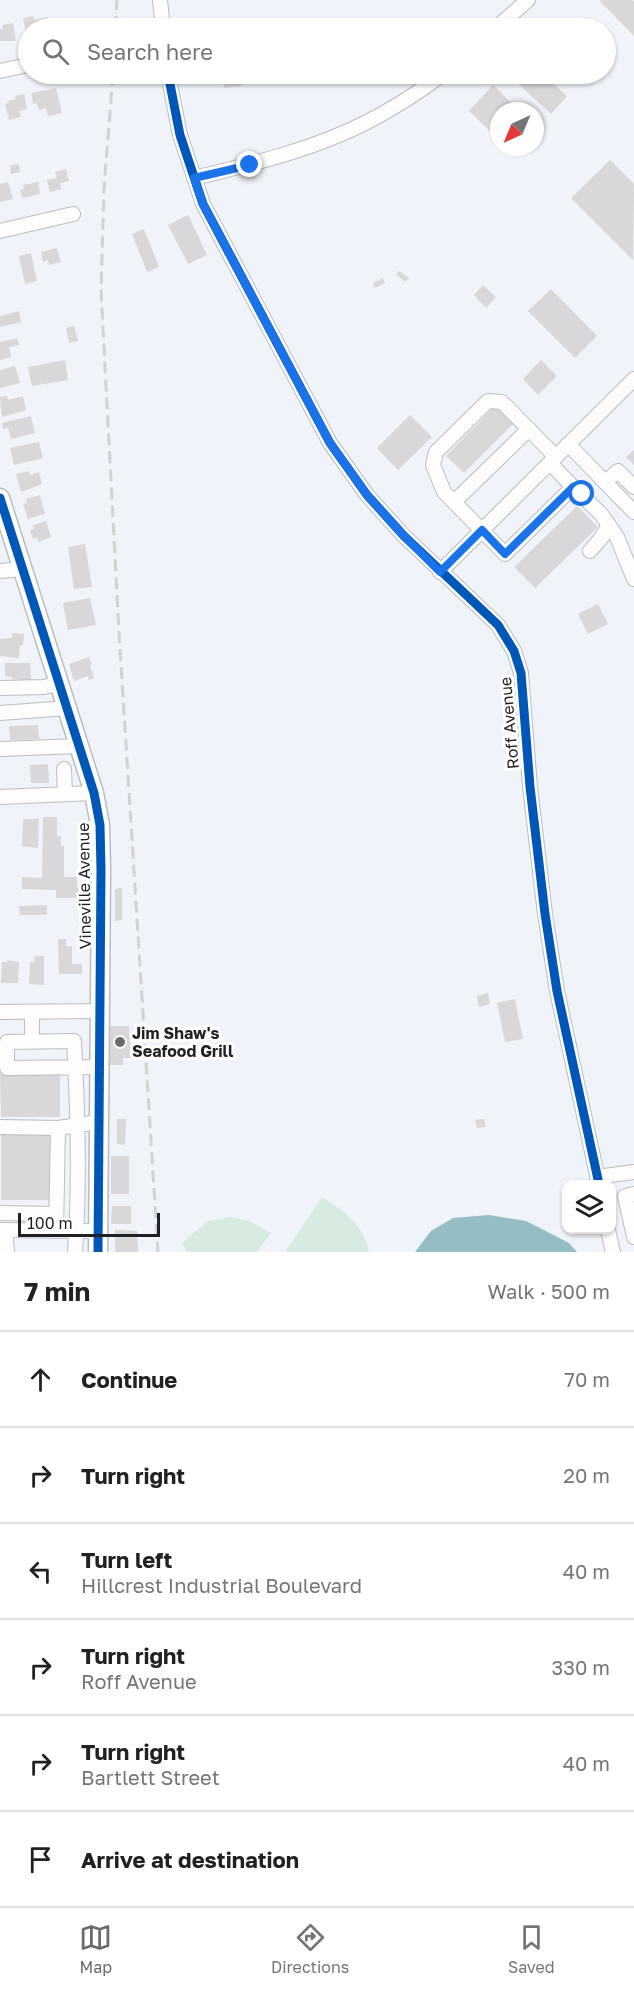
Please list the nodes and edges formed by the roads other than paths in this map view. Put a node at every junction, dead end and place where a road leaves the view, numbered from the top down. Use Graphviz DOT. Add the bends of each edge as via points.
graph roads {
  1 [pos="160,0"];
  2 [pos="528,0"];
  3 [pos="162,18"];
  4 [pos="507,18"];
  5 [pos="18,67"];
  6 [pos="0,71"];
  7 [pos="170,84"];
  8 [pos="430,84"];
  9 [pos="194,178"];
  10 [pos="73,214"];
  11 [pos="0,231"];
  12 [pos="634,380"];
  13 [pos="623,390"];
  14 [pos="634,400"];
  15 [pos="529,429"];
  16 [pos="568,444"];
  17 [pos="553,460"];
  18 [pos="605,482"];
  19 [pos="573,487"];
  20 [pos="634,487"];
  21 [pos="0,498"];
  22 [pos="454,502"];
  23 [pos="634,512"];
  24 [pos="609,525"];
  25 [pos="482,530"];
  26 [pos="590,551"];
  27 [pos="23,569"];
  28 [pos="0,571"];
  29 [pos="440,572"];
  30 [pos="634,579"];
  31 [pos="60,683"];
  32 [pos="0,688"];
  33 [pos="68,708"];
  34 [pos="0,713"];
  35 [pos="79,746"];
  36 [pos="0,749"];
  37 [pos="64,769"];
  38 [pos="94,793"];
  39 [pos="66,794"];
  40 [pos="0,797"];
  41 [pos="99,1011"];
  42 [pos="0,1012"];
  43 [pos="32,1012"];
  44 [pos="32,1041"];
  45 [pos="75,1067"];
  46 [pos="99,1067"];
  47 [pos="99,1122"];
  48 [pos="76,1124"];
  49 [pos="0,1127"];
  50 [pos="58,1128"];
  51 [pos="634,1172"];
  52 [pos="598,1180"];
  53 [pos="602,1180"];
  54 [pos="634,1194"];
  55 [pos="0,1213"];
  56 [pos="56,1214"];
  57 [pos="3,1230"];
  58 [pos="56,1231"];
  59 [pos="77,1231"];
  60 [pos="98,1231"];
  61 [pos="609,1234"];
  62 [pos="634,1237"];
  63 [pos="7,1252"];
  64 [pos="75,1252"];
  65 [pos="98,1252"];
  66 [pos="613,1252"];
  1 -- 3 [label="street"];
  2 -- 4 [label="street"];
  5 -- 6 [label="street"];
  7 -- 9 [label="street, Roff Avenue"];
  8 -- 9 [label="street" via="375,118 335,136 282,156"];
  9 -- 29 [label="street, Roff Avenue" via="203,204 330,443 367,495"];
  10 -- 11 [label="street"];
  12 -- 13 [label="street"];
  13 -- 14 [label="street"];
  13 -- 16 [label="street"];
  15 -- 17 [label="street"];
  15 -- 22 [label="street"];
  15 -- 22 [label="street" via="502,402 488,401 436,452 433,465 444,492"];
  16 -- 17 [label="street"];
  16 -- 18 [label="street"];
  17 -- 19 [label="street"];
  17 -- 25 [label="street"];
  18 -- 20 [label="street" via="618,471"];
  18 -- 23 [label="street"];
  19 -- 24 [label="street"];
  19 -- 25 [label="street" via="505,554"];
  21 -- 27 [label="main road, Vineville Avenue"];
  22 -- 25 [label="street"];
  24 -- 26 [label="street"];
  24 -- 30 [label="street"];
  25 -- 29 [label="street"];
  27 -- 28 [label="street"];
  27 -- 31 [label="main road, Vineville Avenue"];
  29 -- 52 [label="street, Roff Avenue" via="498,625 514,651 521,673 546,925"];
  31 -- 32 [label="street"];
  31 -- 33 [label="main road, Vineville Avenue"];
  33 -- 34 [label="street"];
  33 -- 35 [label="main road, Vineville Avenue"];
  35 -- 36 [label="street"];
  35 -- 38 [label="main road, Vineville Avenue"];
  37 -- 39 [label="street"];
  38 -- 39 [label="street"];
  38 -- 41 [label="main road, Vineville Avenue" via="100,825"];
  39 -- 40 [label="street"];
  41 -- 43 [label="street"];
  41 -- 46 [label="main road, Vineville Avenue"];
  42 -- 43 [label="street"];
  43 -- 44 [label="street"];
  44 -- 45 [label="street" via="74,1041"];
  44 -- 45 [label="street" via="7,1042 7,1068"];
  45 -- 46 [label="street"];
  45 -- 48 [label="street"];
  46 -- 47 [label="main road, Vineville Avenue"];
  47 -- 48 [label="street"];
  47 -- 60 [label="main road, Vineville Avenue"];
  48 -- 50 [label="street"];
  48 -- 59 [label="street"];
  49 -- 50 [label="street"];
  50 -- 56 [label="street"];
  51 -- 53 [label="street"];
  54 -- 62 [label="street" via="625,1196"];
  55 -- 56 [label="street"];
  56 -- 58 [label="street"];
  57 -- 58 [label="street"];
  57 -- 63 [label="street"];
  58 -- 59 [label="street"];
  59 -- 60 [label="street"];
  59 -- 64 [label="street"];
  60 -- 65 [label="main road, Vineville Avenue"];
  61 -- 66 [label="street"];
}
